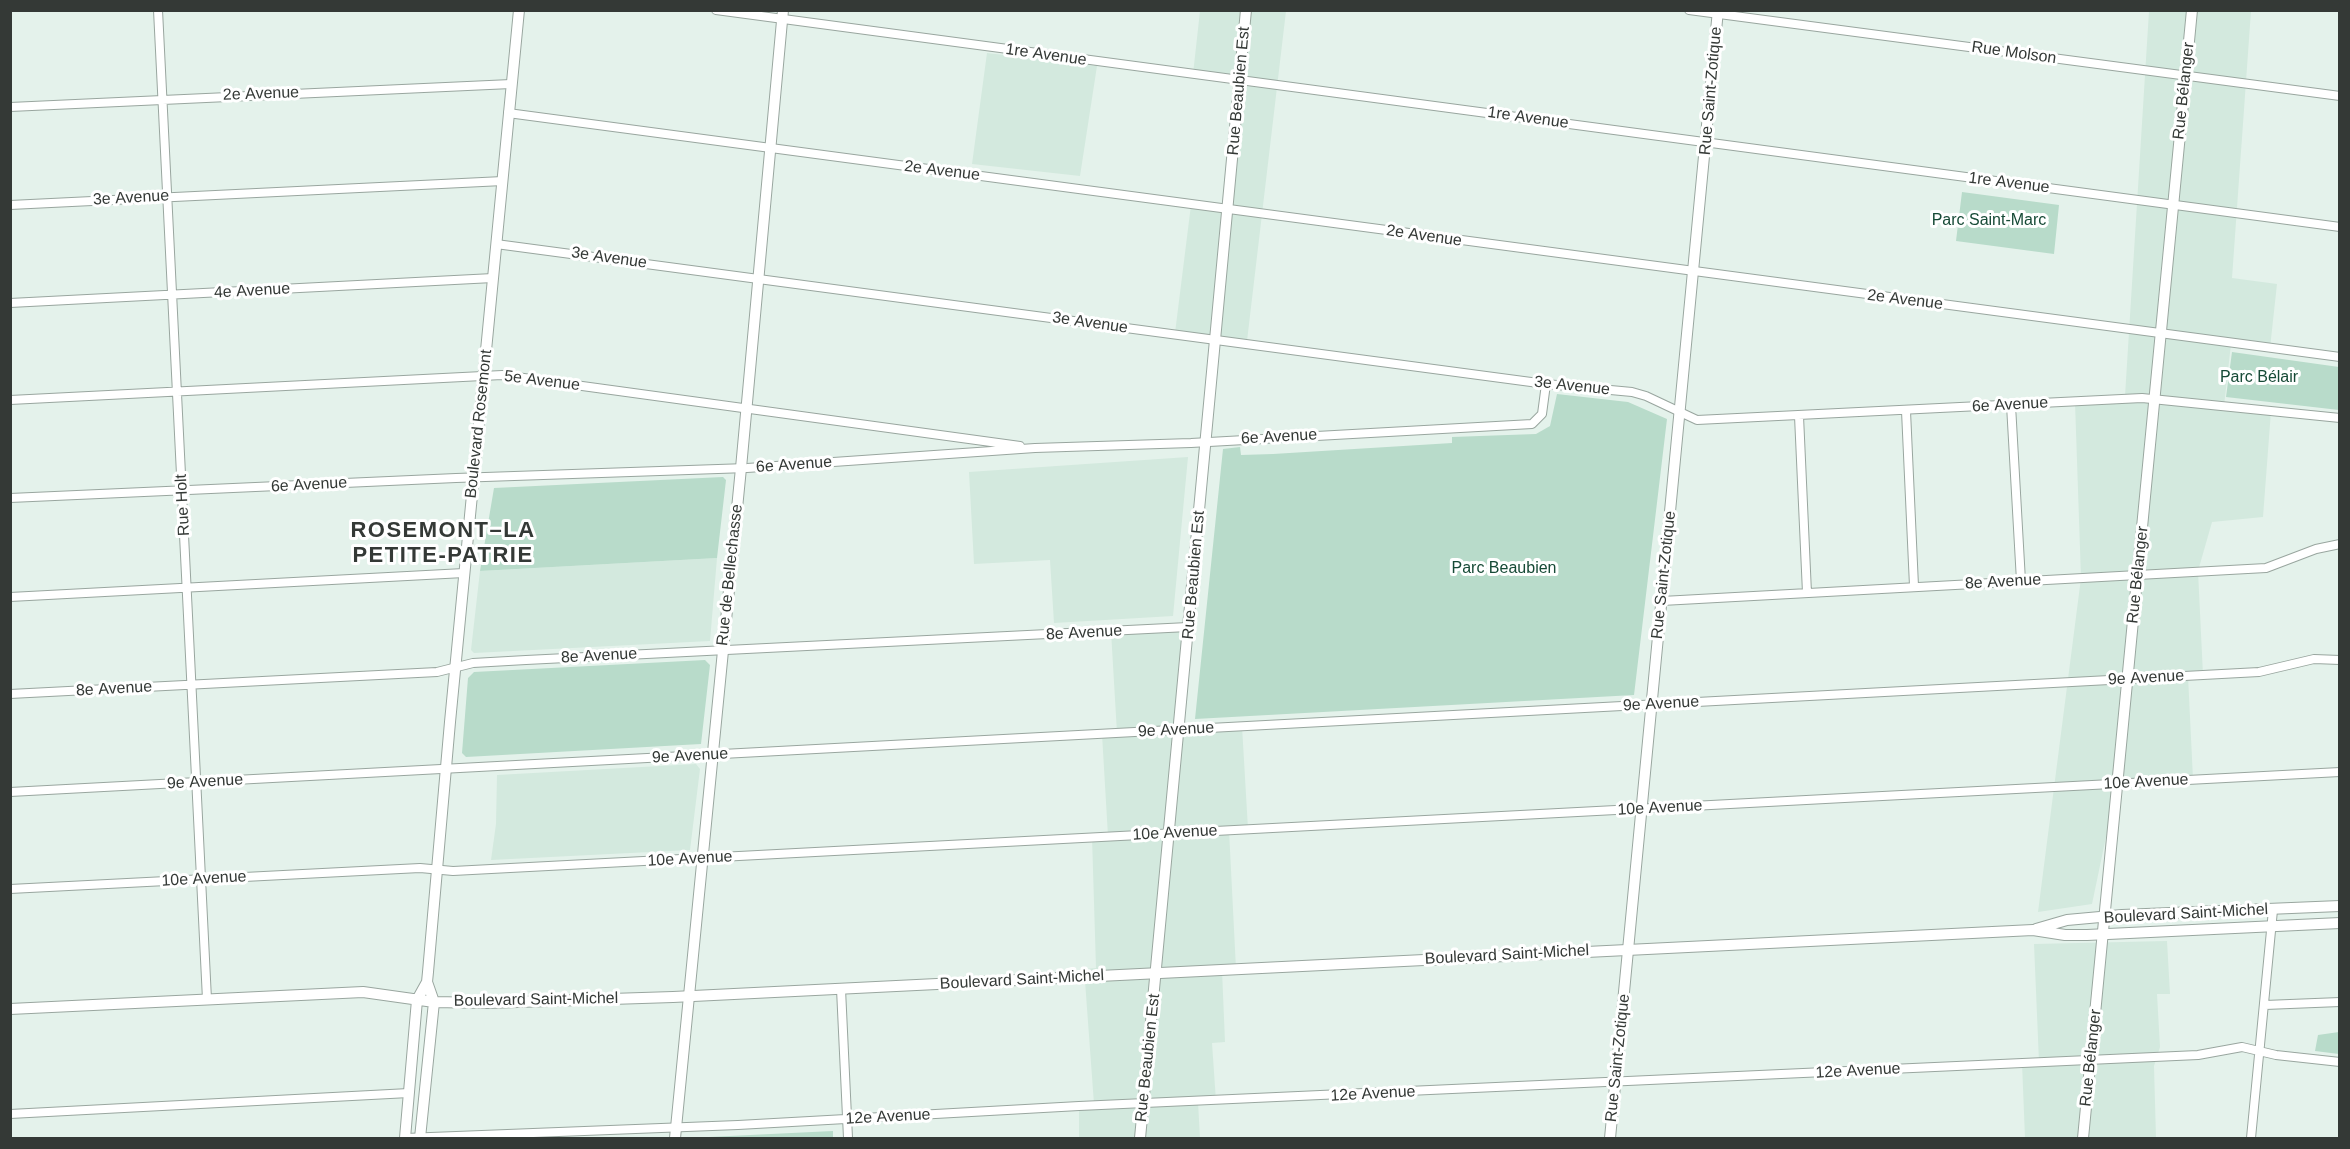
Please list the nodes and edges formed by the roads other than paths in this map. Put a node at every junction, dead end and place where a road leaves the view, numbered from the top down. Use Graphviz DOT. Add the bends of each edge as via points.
graph roads {
  1 [pos="158,10"];
  2 [pos="519,10"];
  3 [pos="716,10"];
  4 [pos="1246,10"];
  5 [pos="1689,10"];
  6 [pos="2192,10"];
  7 [pos="1718,13"];
  8 [pos="782,15"];
  9 [pos="2186,76"];
  10 [pos="1240,81"];
  11 [pos="511,84"];
  12 [pos="2340,96"];
  13 [pos="162,98"];
  14 [pos="10,107"];
  15 [pos="508,113"];
  16 [pos="1706,143"];
  17 [pos="770,149"];
  18 [pos="503,181"];
  19 [pos="167,196"];
  20 [pos="10,205"];
  21 [pos="2174,205"];
  22 [pos="1228,210"];
  23 [pos="2340,227"];
  24 [pos="496,244"];
  25 [pos="1693,273"];
  26 [pos="493,278"];
  27 [pos="759,279"];
  28 [pos="172,295"];
  29 [pos="10,303"];
  30 [pos="2161,334"];
  31 [pos="1215,340"];
  32 [pos="2340,357"];
  33 [pos="484,377"];
  34 [pos="1546,384"];
  35 [pos="177,393"];
  36 [pos="2155,399"];
  37 [pos="10,400"];
  38 [pos="2012,405"];
  39 [pos="747,408"];
  40 [pos="1906,411"];
  41 [pos="1681,413"];
  42 [pos="1799,416"];
  43 [pos="2340,418"];
  44 [pos="1206,442"];
  45 [pos="1035,448"];
  46 [pos="741,468"];
  47 [pos="475,478"];
  48 [pos="182,491"];
  49 [pos="10,498"];
  50 [pos="2340,544"];
  51 [pos="464,573"];
  52 [pos="2138,574"];
  53 [pos="2021,581"];
  54 [pos="1914,586"];
  55 [pos="186,587"];
  56 [pos="1807,593"];
  57 [pos="10,597"];
  58 [pos="1662,601"];
  59 [pos="1188,627"];
  60 [pos="722,651"];
  61 [pos="2340,660"];
  62 [pos="457,668"];
  63 [pos="2128,679"];
  64 [pos="191,685"];
  65 [pos="10,694"];
  66 [pos="1652,705"];
  67 [pos="1180,729"];
  68 [pos="711,755"];
  69 [pos="446,769"];
  70 [pos="2340,772"];
  71 [pos="196,782"];
  72 [pos="2117,783"];
  73 [pos="10,792"];
  74 [pos="1642,809"];
  75 [pos="1170,832"];
  76 [pos="703,859"];
  77 [pos="436,869"];
  78 [pos="201,879"];
  79 [pos="10,889"];
  80 [pos="2340,906"];
  81 [pos="2273,910"];
  82 [pos="2106,917"];
  83 [pos="2340,923"];
  84 [pos="2272,926"];
  85 [pos="2033,930"];
  86 [pos="2104,933"];
  87 [pos="1628,949"];
  88 [pos="1157,974"];
  89 [pos="427,982"];
  90 [pos="841,989"];
  91 [pos="689,996"];
  92 [pos="207,999"];
  93 [pos="417,1000"];
  94 [pos="434,1002"];
  95 [pos="2340,1002"];
  96 [pos="2265,1005"];
  97 [pos="10,1009"];
  98 [pos="2259,1051"];
  99 [pos="2090,1060"];
  100 [pos="2340,1062"];
  101 [pos="1616,1082"];
  102 [pos="409,1093"];
  103 [pos="1143,1104"];
  104 [pos="10,1114"];
  105 [pos="847,1120"];
  106 [pos="675,1133"];
  107 [pos="405,1138"];
  108 [pos="420,1138"];
  109 [pos="848,1138"];
  110 [pos="1140,1138"];
  111 [pos="1610,1138"];
  112 [pos="2083,1138"];
  113 [pos="2251,1138"];
  1 -- 13 [label="street, Rue Holt"];
  2 -- 11 [label="street, Boulevard Rosemont"];
  3 -- 8 [label="street, 1re Avenue"];
  4 -- 10 [label="street, Rue Beaubien Est"];
  5 -- 7 [label="street, Rue Molson"];
  6 -- 9 [label="street, Rue Bélanger"];
  7 -- 9 [label="street, Rue Molson"];
  7 -- 16 [label="street, Rue Saint-Zotique"];
  8 -- 10 [label="street, 1re Avenue"];
  8 -- 17 [label="street, Rue de Bellechasse"];
  9 -- 12 [label="street, Rue Molson"];
  9 -- 21 [label="street, Rue Bélanger"];
  10 -- 16 [label="street, 1re Avenue"];
  10 -- 22 [label="street, Rue Beaubien Est"];
  11 -- 13 [label="street, 2e Avenue"];
  11 -- 15 [label="street, Boulevard Rosemont"];
  13 -- 14 [label="street, 2e Avenue"];
  13 -- 19 [label="street, Rue Holt"];
  15 -- 17 [label="street, 2e Avenue"];
  15 -- 18 [label="street, Boulevard Rosemont"];
  16 -- 21 [label="street, 1re Avenue"];
  16 -- 25 [label="street, Rue Saint-Zotique"];
  17 -- 22 [label="street, 2e Avenue"];
  17 -- 27 [label="street, Rue de Bellechasse"];
  18 -- 19 [label="street, 3e Avenue"];
  18 -- 24 [label="street, Boulevard Rosemont"];
  19 -- 20 [label="street, 3e Avenue"];
  19 -- 28 [label="street, Rue Holt"];
  21 -- 23 [label="street, 1re Avenue"];
  21 -- 30 [label="street, Rue Bélanger"];
  22 -- 25 [label="street, 2e Avenue"];
  22 -- 31 [label="street, Rue Beaubien Est"];
  24 -- 26 [label="street, Boulevard Rosemont"];
  24 -- 27 [label="street, 3e Avenue"];
  25 -- 30 [label="street, 2e Avenue"];
  25 -- 41 [label="street, Rue Saint-Zotique"];
  26 -- 28 [label="street, 4e Avenue"];
  26 -- 33 [label="street, Boulevard Rosemont"];
  27 -- 31 [label="street, 3e Avenue"];
  27 -- 39 [label="street, Rue de Bellechasse"];
  28 -- 29 [label="street, 4e Avenue"];
  28 -- 35 [label="street, Rue Holt"];
  30 -- 32 [label="street, 2e Avenue"];
  30 -- 36 [label="street, Rue Bélanger"];
  31 -- 34 [label="street, 3e Avenue"];
  31 -- 44 [label="street, Rue Beaubien Est"];
  33 -- 35 [label="street, 5e Avenue"];
  33 -- 39 [label="street, 5e Avenue" via="501,375"];
  33 -- 47 [label="street, Boulevard Rosemont"];
  34 -- 41 [label="street, 3e Avenue" via="1632,392"];
  34 -- 44 [label="street, 6e Avenue" via="1542,414 1532,424"];
  35 -- 37 [label="street, 5e Avenue"];
  35 -- 48 [label="street, Rue Holt"];
  36 -- 38 [label="street, 6e Avenue"];
  36 -- 43 [label="street, 6e Avenue"];
  36 -- 52 [label="street, Rue Bélanger"];
  38 -- 40 [label="street, 6e Avenue"];
  38 -- 53 [label="street"];
  39 -- 45 [label="street, 5e Avenue"];
  39 -- 46 [label="street, Rue de Bellechasse"];
  40 -- 42 [label="street, 6e Avenue"];
  40 -- 54 [label="street"];
  41 -- 42 [label="street, 6e Avenue" via="1697,420"];
  41 -- 58 [label="street, Rue Saint-Zotique"];
  42 -- 56 [label="street"];
  44 -- 45 [label="street, 6e Avenue"];
  44 -- 59 [label="street, Rue Beaubien Est"];
  45 -- 46 [label="street, 6e Avenue"];
  46 -- 47 [label="street, 6e Avenue"];
  46 -- 60 [label="street, Rue de Bellechasse"];
  47 -- 48 [label="street, 6e Avenue"];
  47 -- 51 [label="street, Boulevard Rosemont"];
  48 -- 49 [label="street, 6e Avenue"];
  48 -- 55 [label="street, Rue Holt"];
  50 -- 52 [label="street, 8e Avenue" via="2266,568"];
  51 -- 55 [label="street"];
  51 -- 62 [label="street, Boulevard Rosemont"];
  52 -- 53 [label="street, 8e Avenue"];
  52 -- 63 [label="street, Rue Bélanger"];
  53 -- 54 [label="street, 8e Avenue"];
  54 -- 56 [label="street, 8e Avenue"];
  55 -- 57 [label="street"];
  55 -- 64 [label="street, Rue Holt"];
  56 -- 58 [label="street, 8e Avenue"];
  58 -- 66 [label="street, Rue Saint-Zotique"];
  59 -- 60 [label="street, 8e Avenue"];
  59 -- 67 [label="street, Rue Beaubien Est"];
  60 -- 62 [label="street, 8e Avenue" via="480,663"];
  60 -- 68 [label="street, Rue de Bellechasse"];
  61 -- 63 [label="street, 9e Avenue" via="2314,659 2259,672"];
  62 -- 64 [label="street, 8e Avenue"];
  62 -- 69 [label="street, Boulevard Rosemont"];
  63 -- 66 [label="street, 9e Avenue"];
  63 -- 72 [label="street, Rue Bélanger"];
  64 -- 65 [label="street, 8e Avenue"];
  64 -- 71 [label="street, Rue Holt"];
  66 -- 67 [label="street, 9e Avenue"];
  66 -- 74 [label="street, Rue Saint-Zotique"];
  67 -- 68 [label="street, 9e Avenue"];
  67 -- 75 [label="street, Rue Beaubien Est"];
  68 -- 69 [label="street, 9e Avenue"];
  68 -- 76 [label="street, Rue de Bellechasse"];
  69 -- 71 [label="street, 9e Avenue"];
  69 -- 77 [label="street, Boulevard Rosemont"];
  70 -- 72 [label="street, 10e Avenue"];
  71 -- 73 [label="street, 9e Avenue"];
  71 -- 78 [label="street, Rue Holt"];
  72 -- 74 [label="street, 10e Avenue"];
  72 -- 82 [label="street, Rue Bélanger"];
  74 -- 75 [label="street, 10e Avenue"];
  74 -- 87 [label="street, Rue Saint-Zotique"];
  75 -- 76 [label="street, 10e Avenue"];
  75 -- 88 [label="street, Rue Beaubien Est"];
  76 -- 77 [label="street, 10e Avenue" via="453,872"];
  76 -- 91 [label="street, Rue de Bellechasse"];
  77 -- 78 [label="street, 10e Avenue"];
  77 -- 89 [label="street, Boulevard Rosemont"];
  78 -- 79 [label="street, 10e Avenue"];
  78 -- 92 [label="street, Rue Holt"];
  80 -- 81 [label="street, Boulevard Saint-Michel"];
  81 -- 82 [label="street, Boulevard Saint-Michel"];
  81 -- 84 [label="street"];
  82 -- 85 [label="street, Boulevard Saint-Michel" via="2067,920"];
  82 -- 86 [label="street, Rue Bélanger"];
  83 -- 84 [label="street, Boulevard Saint-Michel"];
  84 -- 86 [label="street, Boulevard Saint-Michel"];
  84 -- 96 [label="street"];
  85 -- 86 [label="street, Boulevard Saint-Michel" via="2065,935"];
  85 -- 87 [label="street, Boulevard Saint-Michel"];
  86 -- 99 [label="street, Rue Bélanger"];
  87 -- 88 [label="street, Boulevard Saint-Michel"];
  87 -- 101 [label="street, Rue Saint-Zotique"];
  88 -- 90 [label="street, Boulevard Saint-Michel"];
  88 -- 103 [label="street, Rue Beaubien Est"];
  89 -- 93 [label="street, Boulevard Rosemont"];
  89 -- 94 [label="street, Boulevard Rosemont"];
  90 -- 91 [label="street, Boulevard Saint-Michel"];
  90 -- 105 [label="street"];
  91 -- 94 [label="street, Boulevard Saint-Michel"];
  91 -- 106 [label="street, Rue de Bellechasse"];
  92 -- 93 [label="street, Boulevard Saint-Michel" via="363,992"];
  92 -- 97 [label="street, Boulevard Saint-Michel"];
  93 -- 94 [label="street, Boulevard Saint-Michel"];
  93 -- 102 [label="street, Boulevard Rosemont"];
  94 -- 108 [label="street, Boulevard Rosemont"];
  95 -- 96 [label="street"];
  96 -- 98 [label="street"];
  98 -- 99 [label="street, 12e Avenue" via="2242,1047 2199,1055"];
  98 -- 100 [label="street, 12e Avenue"];
  98 -- 113 [label="street"];
  99 -- 101 [label="street, 12e Avenue"];
  99 -- 112 [label="street, Rue Bélanger"];
  101 -- 103 [label="street, 12e Avenue"];
  101 -- 111 [label="street, Rue Saint-Zotique"];
  102 -- 104 [label="street"];
  102 -- 107 [label="street, Boulevard Rosemont"];
  103 -- 105 [label="street, 12e Avenue"];
  103 -- 110 [label="street, Rue Beaubien Est"];
  105 -- 106 [label="street, 12e Avenue"];
  105 -- 109 [label="street"];
  106 -- 108 [label="street, 12e Avenue"];
  107 -- 108 [label="street, 12e Avenue"];
}
